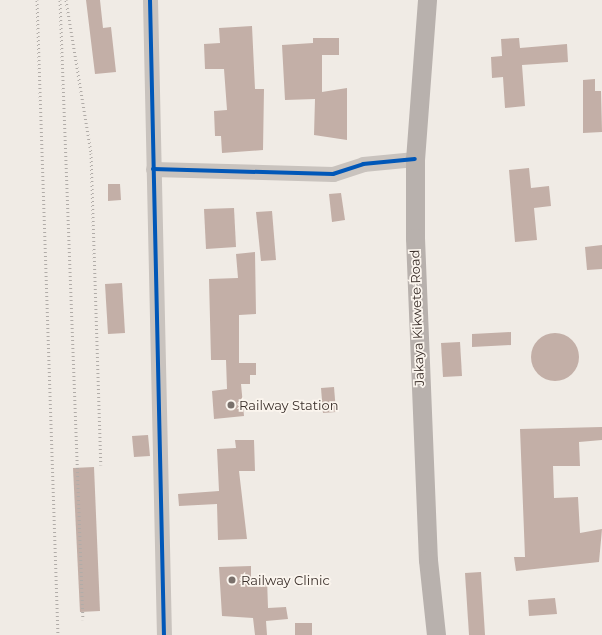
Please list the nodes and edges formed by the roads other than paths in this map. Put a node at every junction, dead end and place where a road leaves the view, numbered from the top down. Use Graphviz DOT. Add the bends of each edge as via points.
graph roads {
  1 [pos="150,0"];
  2 [pos="427,0"];
  3 [pos="415,160"];
  4 [pos="153,169"];
  5 [pos="164,635"];
  6 [pos="436,635"];
  1 -- 4 [label="street"];
  2 -- 3 [label="main road, Jakaya Kikwete Road"];
  3 -- 4 [label="street" via="363,164 333,174"];
  3 -- 6 [label="main road, Jakaya Kikwete Road" via="420,413 428,560"];
  4 -- 5 [label="street"];
}
